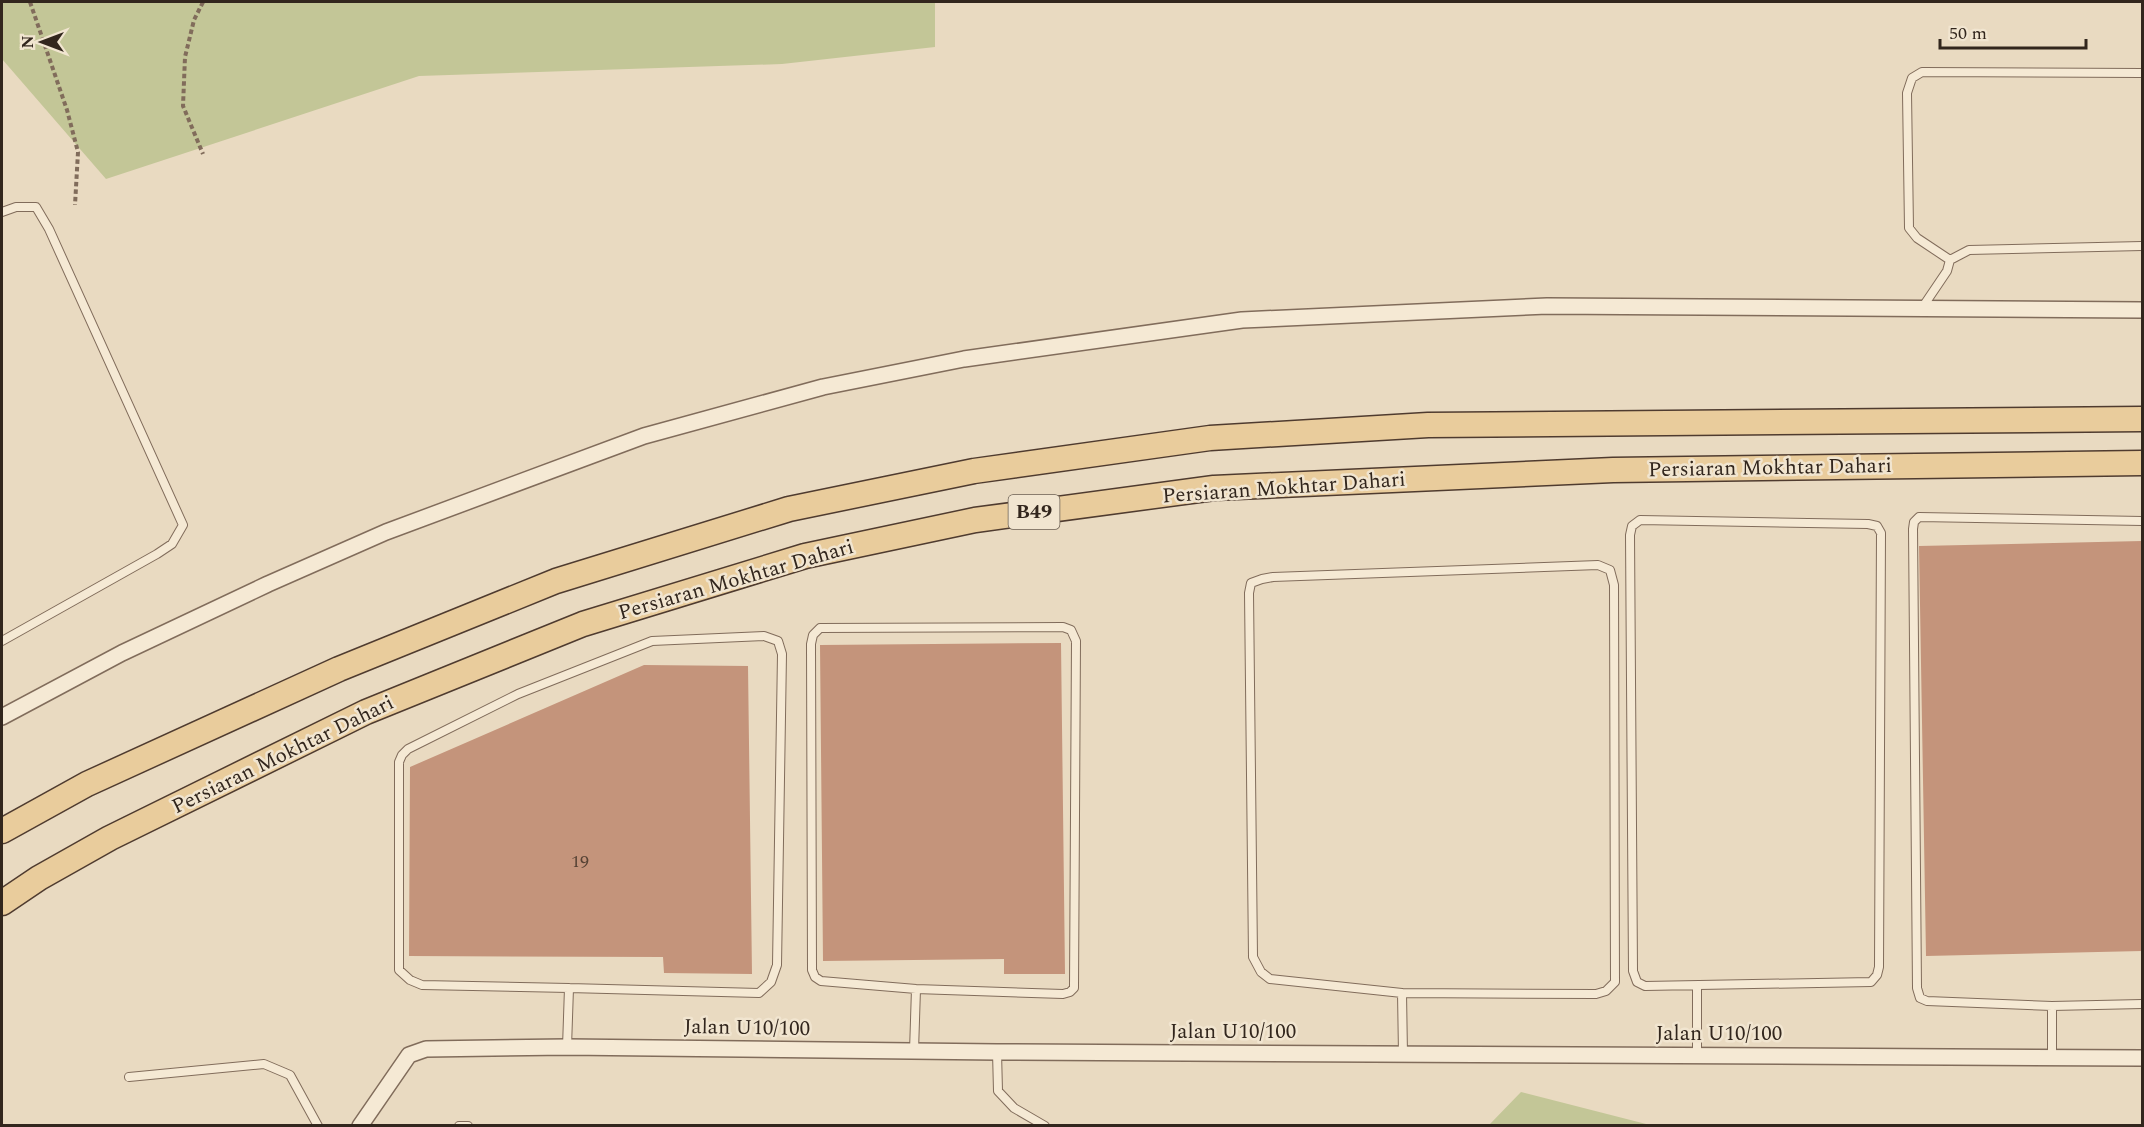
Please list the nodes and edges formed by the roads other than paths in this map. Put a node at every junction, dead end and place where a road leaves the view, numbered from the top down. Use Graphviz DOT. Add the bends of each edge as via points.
graph roads {
  1 [pos="2142,73"];
  2 [pos="2,212"];
  3 [pos="2142,246"];
  4 [pos="1950,260"];
  5 [pos="1921,309"];
  6 [pos="2142,310"];
  7 [pos="2142,419"];
  8 [pos="2142,463"];
  9 [pos="2142,521"];
  10 [pos="2,641"];
  11 [pos="2,717"];
  12 [pos="2,831"];
  13 [pos="2,903"];
  14 [pos="1697,986"];
  15 [pos="569,988"];
  16 [pos="916,989"];
  17 [pos="1402,993"];
  18 [pos="2142,1004"];
  19 [pos="2052,1006"];
  20 [pos="567,1047"];
  21 [pos="914,1051"];
  22 [pos="997,1052"];
  23 [pos="1403,1054"];
  24 [pos="1697,1055"];
  25 [pos="2052,1057"];
  26 [pos="2142,1058"];
  27 [pos="129,1077"];
  28 [pos="318,1125"];
  29 [pos="360,1125"];
  30 [pos="459,1125"];
  31 [pos="468,1125"];
  32 [pos="1045,1125"];
  1 -- 4 [label="lane" via="1922,72 1912,78 1907,93 1909,228"];
  2 -- 10 [label="lane" via="15,207 36,207 183,525 172,544 157,554"];
  3 -- 4 [label="lane" via="1969,249"];
  4 -- 5 [label="lane" via="1947,272"];
  5 -- 6 [label="street"];
  5 -- 11 [label="street" via="1547,306 1242,320 964,359 823,387 644,436 386,532 122,653"];
  7 -- 12 [label="main road, B49" via="1428,424 1210,438 974,471 789,509 556,581 339,669 87,784"];
  8 -- 13 [label="main road, Persiaran Mokhtar Dahari / B49" via="1613,470 1226,488 975,520 804,556 583,624 366,712 110,838"];
  9 -- 19 [label="lane" via="1919,517 1914,522 1917,988 1920,998 1927,1001"];
  14 -- 14 [label="lane" via="1645,986 1637,982 1633,971 1632,526 1640,520 1877,526 1881,533 1877,975 1871,982"];
  14 -- 24 [label="lane"];
  15 -- 15 [label="lane" via="422,985 399,970 402,755 408,748 518,694 652,641 764,636 778,641 782,654 777,965 771,982 759,993"];
  15 -- 20 [label="lane"];
  16 -- 16 [label="lane" via="821,981 812,970 813,635 820,628 1071,630 1076,641 1074,988 1063,994"];
  16 -- 21 [label="lane"];
  17 -- 17 [label="lane" via="1596,994 1615,982 1614,585 1610,570 1598,565 1273,577 1251,583 1252,957 1270,979"];
  17 -- 23 [label="lane"];
  18 -- 19 [label="lane"];
  19 -- 25 [label="lane"];
  20 -- 21 [label="street, Jalan U10/100"];
  20 -- 29 [label="street, Jalan U10/100" via="426,1049 409,1055"];
  21 -- 22 [label="street, Jalan U10/100"];
  22 -- 23 [label="street, Jalan U10/100"];
  22 -- 32 [label="lane" via="998,1091 1014,1108"];
  23 -- 24 [label="street, Jalan U10/100"];
  24 -- 25 [label="street, Jalan U10/100"];
  25 -- 26 [label="street, Jalan U10/100"];
  27 -- 28 [label="lane" via="264,1064 290,1075"];
  30 -- 31 [label="lane"];
}
